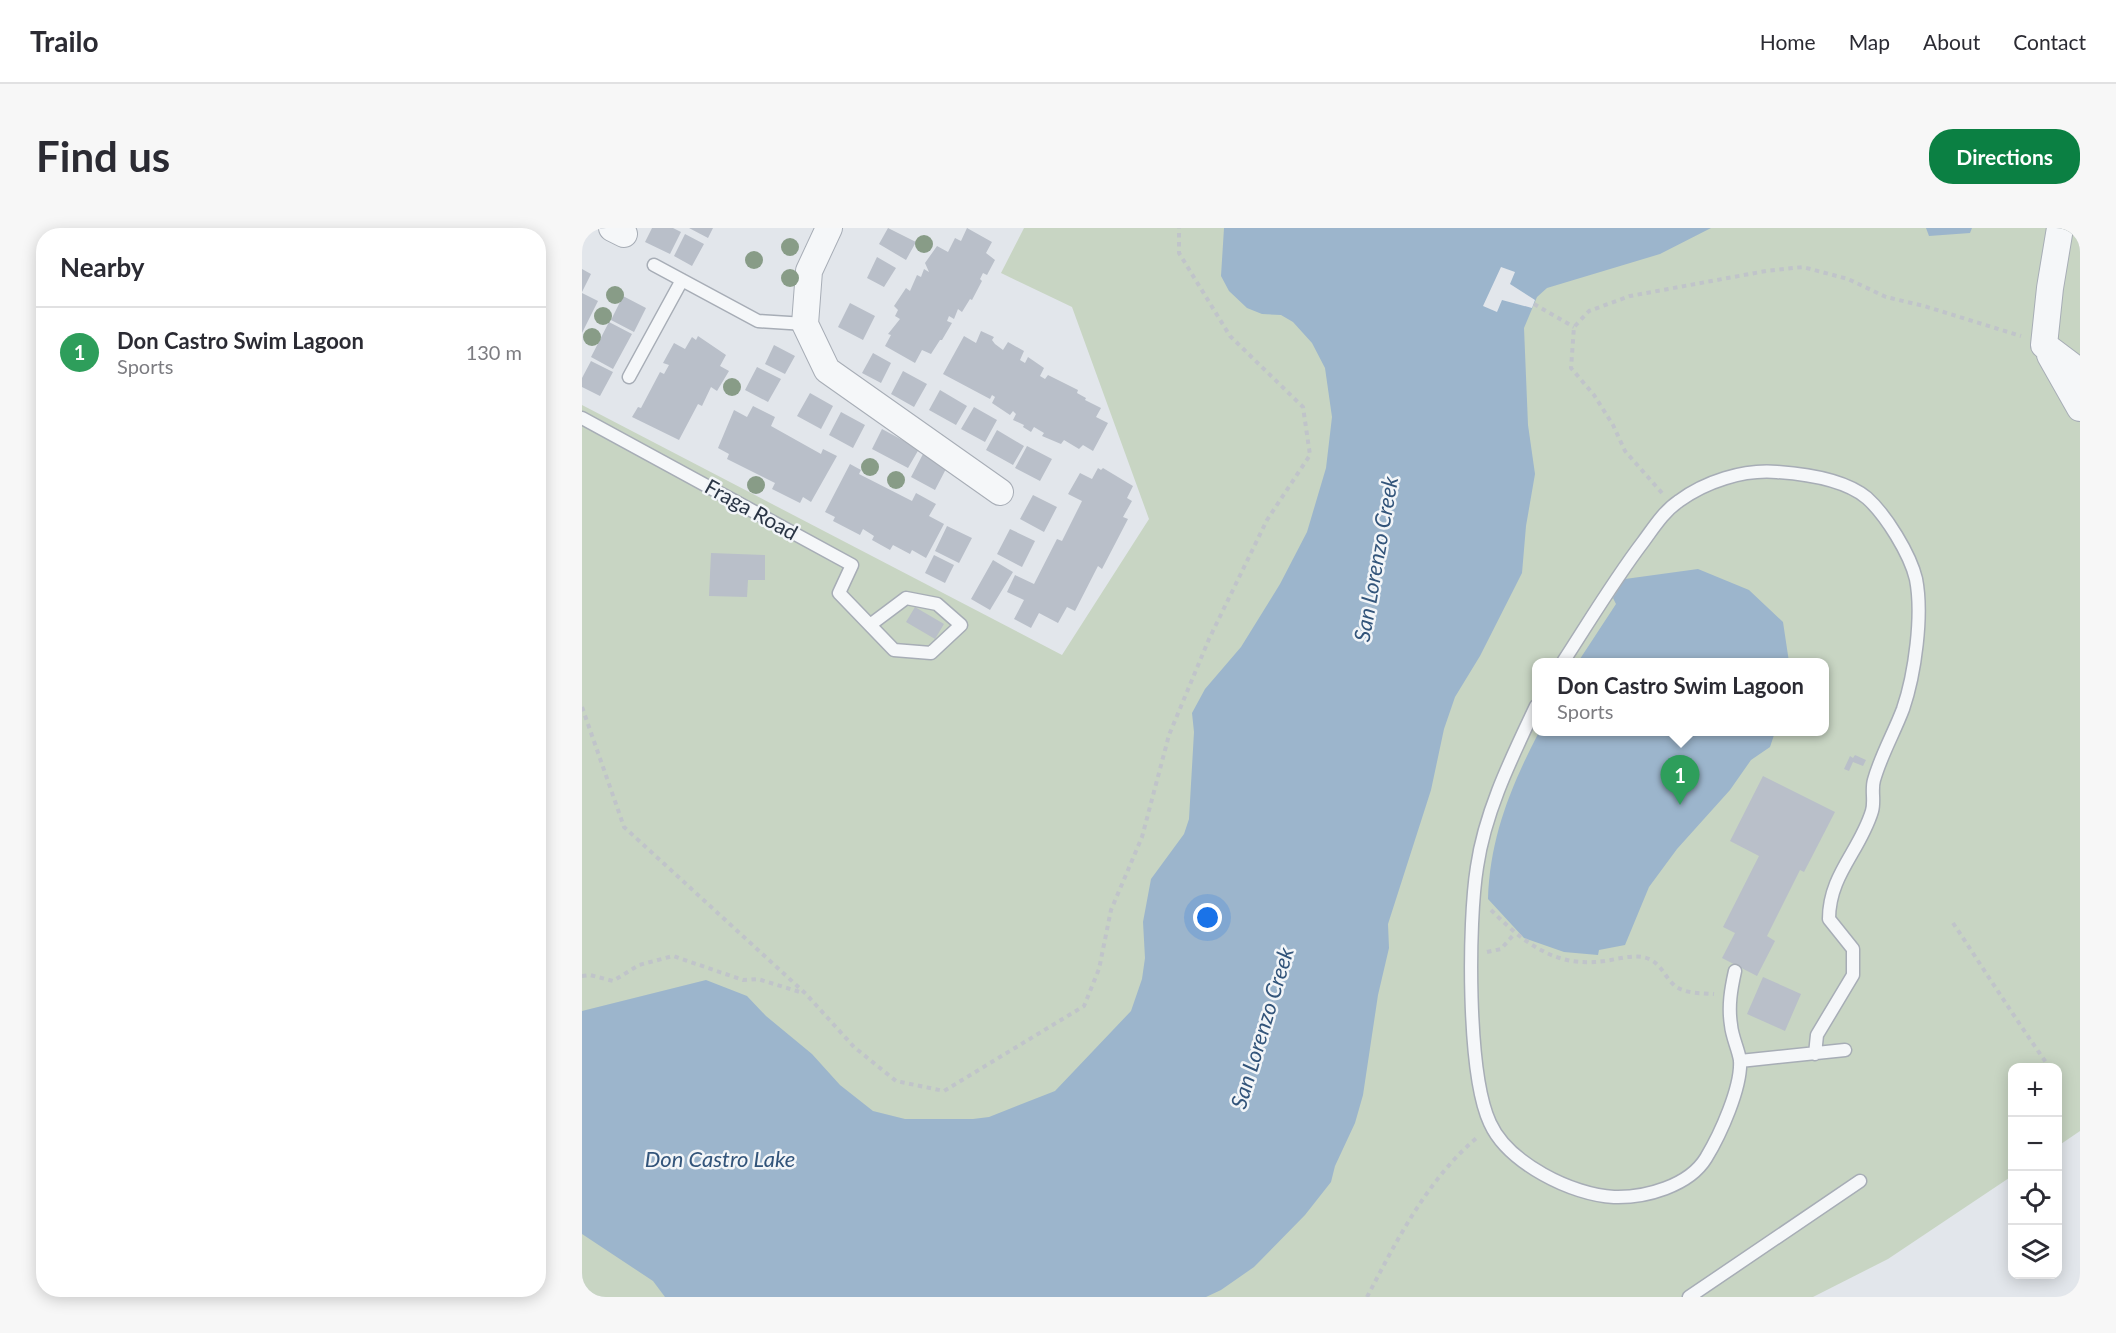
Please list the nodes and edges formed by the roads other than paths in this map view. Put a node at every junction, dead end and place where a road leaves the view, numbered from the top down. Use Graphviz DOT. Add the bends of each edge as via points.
graph roads {
  1 [pos="829,228"];
  2 [pos="2058,240"];
  3 [pos="654,264"];
  4 [pos="682,280"];
  5 [pos="805,324"];
  6 [pos="2044,345"];
  7 [pos="2080,372"];
  8 [pos="629,377"];
  9 [pos="2080,408"];
  10 [pos="582,418"];
  11 [pos="1000,492"];
  12 [pos="870,625"];
  13 [pos="1566,658"];
  14 [pos="1532,715"];
  15 [pos="1735,971"];
  16 [pos="1845,1050"];
  17 [pos="1815,1054"];
  18 [pos="1740,1061"];
  19 [pos="1860,1181"];
  20 [pos="1689,1297"];
  1 -- 5 [label="street" via="809,271"];
  2 -- 6 [label="street"];
  3 -- 4 [label="lane"];
  4 -- 5 [label="lane" via="758,321"];
  4 -- 8 [label="lane"];
  5 -- 11 [label="street" via="827,370"];
  6 -- 7 [label="street"];
  6 -- 9 [label="street"];
  10 -- 12 [label="lane, Fraga Road" via="852,565 838,593"];
  12 -- 12 [label="lane, Fraga Road" via="894,650 931,653 961,625 937,604 906,598"];
  13 -- 17 [label="lane" via="1621,571 1661,517 1707,484 1771,471 1800,474 1834,482 1866,497 1886,519 1916,578 1916,649 1904,708 1873,782 1873,809 1836,879 1829,906 1829,919 1853,950 1853,975 1817,1035"];
  14 -- 18 [label="lane" via="1495,801 1477,866 1472,950 1476,1060 1491,1126 1508,1149 1560,1184 1601,1197 1624,1198 1654,1192 1686,1179 1705,1160 1736,1089"];
  15 -- 18 [label="lane" via="1730,996 1731,1026"];
  16 -- 17 [label="lane"];
  17 -- 18 [label="lane"];
  19 -- 20 [label="lane"];
}
